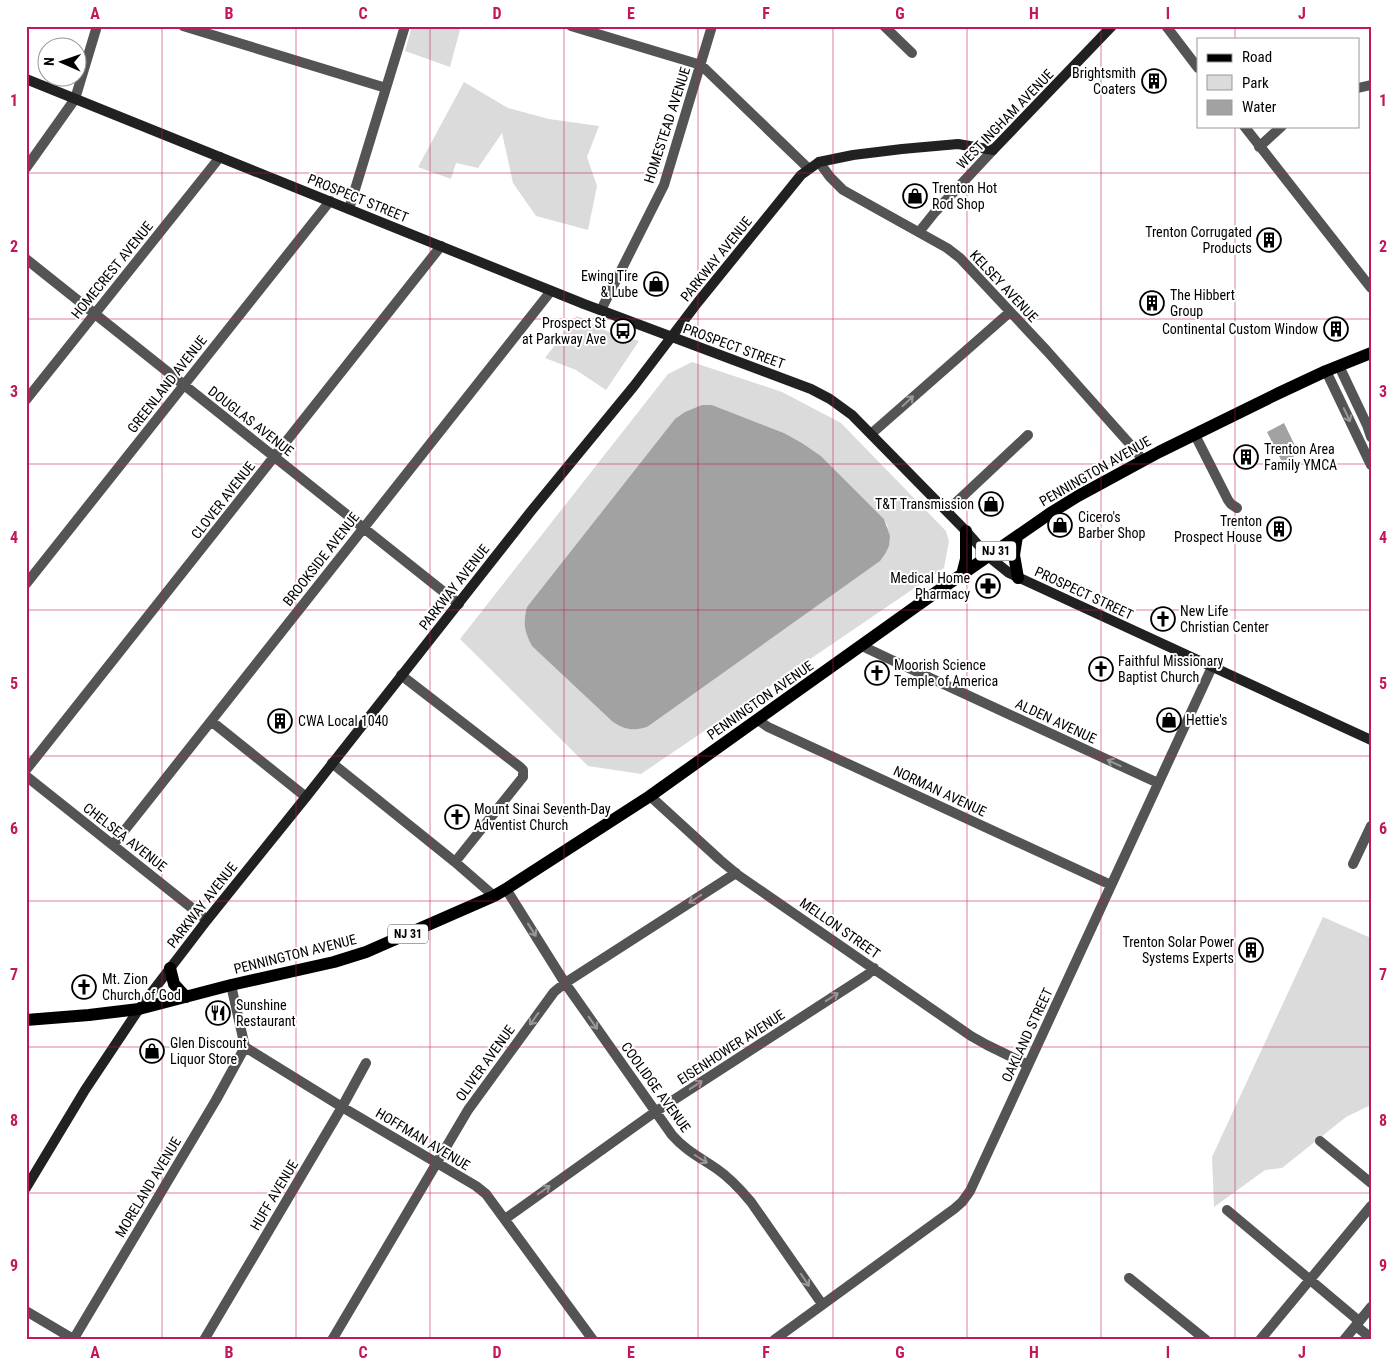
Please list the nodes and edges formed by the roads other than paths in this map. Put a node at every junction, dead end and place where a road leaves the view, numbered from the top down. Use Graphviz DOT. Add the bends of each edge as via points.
graph roads {
  1 [pos="97,26"];
  2 [pos="183,26"];
  3 [pos="405,26"];
  4 [pos="571,26"];
  5 [pos="712,26"];
  6 [pos="884,26"];
  7 [pos="1112,26"];
  8 [pos="1166,26"];
  9 [pos="912,53"];
  10 [pos="701,65"];
  11 [pos="1197,67"];
  12 [pos="26,79"];
  13 [pos="386,88"];
  14 [pos="75,99"];
  15 [pos="1245,128"];
  16 [pos="1280,128"];
  17 [pos="1259,147"];
  18 [pos="993,150"];
  19 [pos="220,157"];
  20 [pos="819,162"];
  21 [pos="26,168"];
  22 [pos="808,168"];
  23 [pos="330,202"];
  24 [pos="349,209"];
  25 [pos="919,232"];
  26 [pos="441,246"];
  27 [pos="26,259"];
  28 [pos="1371,288"];
  29 [pos="551,290"];
  30 [pos="601,310"];
  31 [pos="1010,312"];
  32 [pos="95,314"];
  33 [pos="671,337"];
  34 [pos="1371,353"];
  35 [pos="1339,366"];
  36 [pos="1326,371"];
  37 [pos="184,385"];
  38 [pos="26,400"];
  39 [pos="872,434"];
  40 [pos="1028,435"];
  41 [pos="1195,435"];
  42 [pos="1371,437"];
  43 [pos="274,457"];
  44 [pos="1142,461"];
  45 [pos="1371,464"];
  46 [pos="1237,508"];
  47 [pos="947,512"];
  48 [pos="364,528"];
  49 [pos="966,531"];
  50 [pos="1017,536"];
  51 [pos="988,556"];
  52 [pos="962,575"];
  53 [pos="1018,578"];
  54 [pos="26,584"];
  55 [pos="459,604"];
  56 [pos="862,646"];
  57 [pos="1212,667"];
  58 [pos="401,675"];
  59 [pos="758,720"];
  60 [pos="211,721"];
  61 [pos="1371,740"];
  62 [pos="332,763"];
  63 [pos="26,770"];
  64 [pos="26,776"];
  65 [pos="1158,783"];
  66 [pos="650,796"];
  67 [pos="306,797"];
  68 [pos="1371,826"];
  69 [pos="113,845"];
  70 [pos="455,862"];
  71 [pos="1353,864"];
  72 [pos="736,873"];
  73 [pos="1111,885"];
  74 [pos="506,889"];
  75 [pos="494,896"];
  76 [pos="207,920"];
  77 [pos="170,968"];
  78 [pos="874,968"];
  79 [pos="565,983"];
  80 [pos="231,986"];
  81 [pos="186,997"];
  82 [pos="139,1009"];
  83 [pos="26,1020"];
  84 [pos="245,1047"];
  85 [pos="366,1063"];
  86 [pos="1028,1065"];
  87 [pos="342,1107"];
  88 [pos="655,1112"];
  89 [pos="1320,1140"];
  90 [pos="437,1163"];
  91 [pos="1371,1183"];
  92 [pos="26,1188"];
  93 [pos="1371,1206"];
  94 [pos="1227,1210"];
  95 [pos="505,1219"];
  96 [pos="1129,1278"];
  97 [pos="1310,1279"];
  98 [pos="822,1304"];
  99 [pos="1371,1307"];
  100 [pos="26,1311"];
  101 [pos="1358,1323"];
  102 [pos="1371,1338"];
  103 [pos="74,1339"];
  104 [pos="204,1340"];
  105 [pos="332,1340"];
  106 [pos="593,1340"];
  107 [pos="774,1340"];
  108 [pos="1206,1340"];
  109 [pos="1260,1340"];
  110 [pos="1344,1340"];
  1 -- 14 [label="street"];
  2 -- 13 [label="street"];
  3 -- 13 [label="street"];
  4 -- 10 [label="street"];
  5 -- 10 [label="street, HOMESTEAD AVENUE"];
  6 -- 9 [label="street"];
  7 -- 18 [label="street, WEST INGHAM AVENUE"];
  8 -- 11 [label="street"];
  10 -- 22 [label="street"];
  10 -- 30 [label="street, HOMESTEAD AVENUE" via="664,185"];
  12 -- 14 [label="street, PROSPECT STREET"];
  13 -- 24 [label="street"];
  14 -- 19 [label="street, PROSPECT STREET"];
  14 -- 21 [label="street"];
  15 -- 17 [label="street"];
  16 -- 17 [label="street"];
  17 -- 28 [label="street"];
  18 -- 20 [label="street, PARKWAY AVENUE" via="958,144"];
  18 -- 25 [label="street, WEST INGHAM AVENUE"];
  19 -- 23 [label="street, PROSPECT STREET"];
  19 -- 32 [label="street, HOMECREST AVENUE"];
  20 -- 22 [label="street, PARKWAY AVENUE"];
  20 -- 25 [label="street, KELSEY AVENUE" via="843,190"];
  22 -- 33 [label="street, PARKWAY AVENUE"];
  23 -- 24 [label="street, PROSPECT STREET"];
  23 -- 37 [label="street, GREENLAND AVENUE"];
  24 -- 26 [label="street, PROSPECT STREET"];
  25 -- 31 [label="street, KELSEY AVENUE" via="960,258"];
  26 -- 29 [label="street, PROSPECT STREET"];
  26 -- 43 [label="street, CLOVER AVENUE"];
  27 -- 32 [label="street, DOUGLAS AVENUE"];
  29 -- 30 [label="street, PROSPECT STREET"];
  29 -- 48 [label="street, BROOKSIDE AVENUE"];
  30 -- 33 [label="street, PROSPECT STREET"];
  39 -- 31 [label="street, one-way"];
  31 -- 44 [label="street, KELSEY AVENUE"];
  32 -- 37 [label="street, DOUGLAS AVENUE"];
  32 -- 38 [label="street, HOMECREST AVENUE"];
  33 -- 39 [label="street, PROSPECT STREET" via="811,389 847,411"];
  33 -- 55 [label="street, PARKWAY AVENUE"];
  34 -- 35 [label="main road, PENNINGTON AVENUE / NJ 31"];
  35 -- 36 [label="main road, PENNINGTON AVENUE / NJ 31"];
  35 -- 42 [label="street"];
  36 -- 41 [label="main road, PENNINGTON AVENUE / NJ 31"];
  36 -- 45 [label="street, one-way"];
  37 -- 43 [label="street, DOUGLAS AVENUE"];
  37 -- 54 [label="street, GREENLAND AVENUE"];
  39 -- 47 [label="street, PROSPECT STREET"];
  40 -- 47 [label="street"];
  41 -- 44 [label="main road, PENNINGTON AVENUE / NJ 31"];
  41 -- 46 [label="street" via="1228,500"];
  43 -- 48 [label="street, DOUGLAS AVENUE"];
  43 -- 63 [label="street, CLOVER AVENUE"];
  44 -- 50 [label="main road, PENNINGTON AVENUE / NJ 31" via="1078,496"];
  47 -- 49 [label="street, PROSPECT STREET"];
  48 -- 55 [label="street, DOUGLAS AVENUE"];
  48 -- 60 [label="street, BROOKSIDE AVENUE"];
  49 -- 51 [label="street, PROSPECT STREET"];
  49 -- 52 [label="main road" via="966,559"];
  50 -- 51 [label="main road, PENNINGTON AVENUE / NJ 31"];
  50 -- 53 [label="main road" via="1014,556"];
  51 -- 52 [label="main road, PENNINGTON AVENUE / NJ 31"];
  51 -- 53 [label="street, PROSPECT STREET"];
  52 -- 56 [label="main road, PENNINGTON AVENUE / NJ 31"];
  53 -- 57 [label="street, PROSPECT STREET"];
  55 -- 58 [label="street, PARKWAY AVENUE"];
  56 -- 59 [label="main road, PENNINGTON AVENUE / NJ 31"];
  65 -- 56 [label="street, ALDEN AVENUE, one-way"];
  57 -- 61 [label="street, PROSPECT STREET"];
  57 -- 65 [label="street, OAKLAND STREET"];
  58 -- 62 [label="street, PARKWAY AVENUE"];
  58 -- 70 [label="street" via="523,770 523,777"];
  59 -- 66 [label="main road, PENNINGTON AVENUE / NJ 31"];
  59 -- 73 [label="street, NORMAN AVENUE"];
  60 -- 67 [label="street"];
  60 -- 69 [label="street, BROOKSIDE AVENUE"];
  62 -- 67 [label="street, PARKWAY AVENUE"];
  62 -- 70 [label="street"];
  64 -- 69 [label="street, CHELSEA AVENUE"];
  65 -- 73 [label="street, OAKLAND STREET"];
  66 -- 72 [label="street, MELLON STREET"];
  66 -- 74 [label="main road, PENNINGTON AVENUE / NJ 31"];
  67 -- 76 [label="street, PARKWAY AVENUE"];
  68 -- 71 [label="street"];
  69 -- 76 [label="street, CHELSEA AVENUE"];
  70 -- 75 [label="street"];
  72 -- 78 [label="street, MELLON STREET"];
  72 -- 79 [label="street, OLIVER AVENUE, one-way"];
  73 -- 86 [label="street, OAKLAND STREET"];
  74 -- 75 [label="main road, PENNINGTON AVENUE / NJ 31"];
  74 -- 79 [label="street, COOLIDGE AVENUE, one-way"];
  75 -- 80 [label="main road, PENNINGTON AVENUE / NJ 31" via="354,957"];
  76 -- 77 [label="street, PARKWAY AVENUE"];
  77 -- 81 [label="main road" via="174,984"];
  77 -- 82 [label="street, PARKWAY AVENUE"];
  78 -- 86 [label="street, MELLON STREET" via="971,1036"];
  88 -- 78 [label="street, EISENHOWER AVENUE, one-way"];
  79 -- 88 [label="street, COOLIDGE AVENUE, one-way"];
  79 -- 90 [label="street, OLIVER AVENUE, one-way" via="554,992 480,1093"];
  80 -- 81 [label="main road, PENNINGTON AVENUE / NJ 31"];
  80 -- 84 [label="street"];
  81 -- 82 [label="main road, PENNINGTON AVENUE / NJ 31"];
  82 -- 83 [label="main road, NJ 31"];
  82 -- 92 [label="street, PARKWAY AVENUE"];
  84 -- 87 [label="street, HOFFMAN AVENUE"];
  84 -- 103 [label="street, MORELAND AVENUE"];
  85 -- 87 [label="street, HUFF AVENUE"];
  86 -- 98 [label="street, OAKLAND STREET" via="962,1202"];
  87 -- 90 [label="street, HOFFMAN AVENUE"];
  87 -- 104 [label="street, HUFF AVENUE"];
  95 -- 88 [label="street, EISENHOWER AVENUE, one-way"];
  88 -- 98 [label="street, COOLIDGE AVENUE, one-way" via="677,1141 741,1189"];
  89 -- 91 [label="street"];
  90 -- 95 [label="street, HOFFMAN AVENUE" via="486,1194"];
  90 -- 105 [label="street, OLIVER AVENUE"];
  93 -- 97 [label="street"];
  94 -- 97 [label="street"];
  95 -- 106 [label="street, HOFFMAN AVENUE"];
  96 -- 108 [label="street"];
  97 -- 101 [label="street"];
  97 -- 109 [label="street"];
  98 -- 107 [label="street, OAKLAND STREET"];
  99 -- 101 [label="street"];
  100 -- 103 [label="street"];
  101 -- 102 [label="street"];
  101 -- 110 [label="street"];
}
